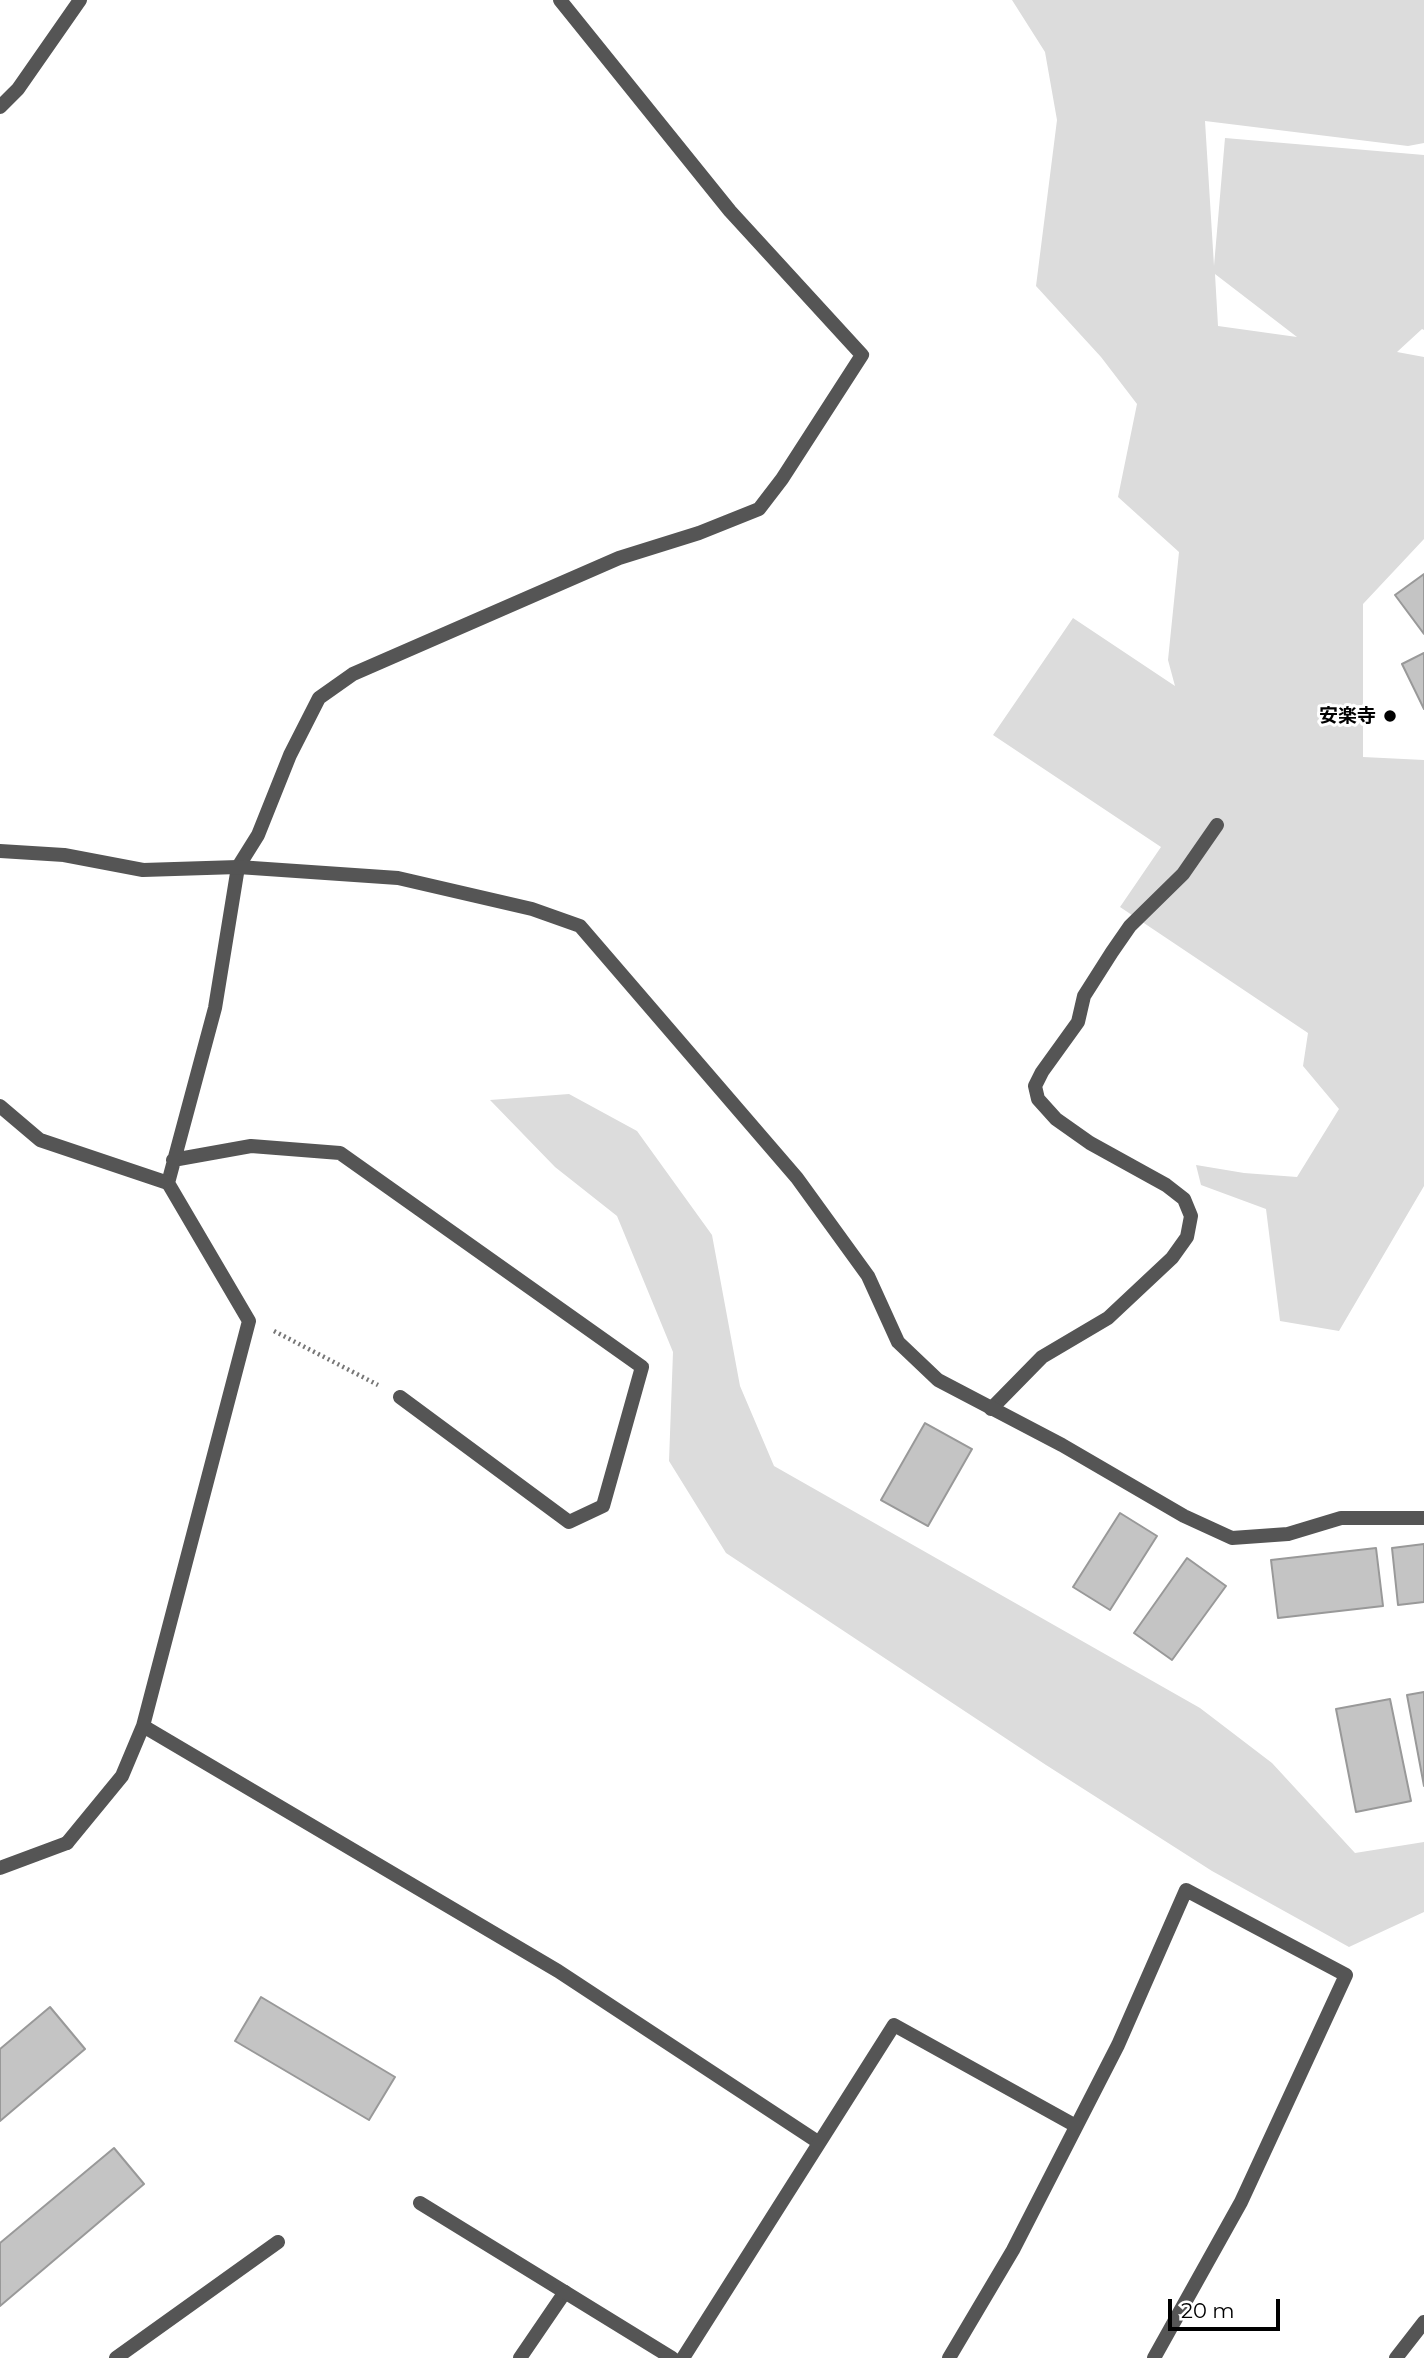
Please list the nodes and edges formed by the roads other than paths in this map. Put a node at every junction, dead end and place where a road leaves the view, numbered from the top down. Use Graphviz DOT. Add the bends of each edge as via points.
graph roads {
  1 [pos="79,0"];
  2 [pos="560,0"];
  3 [pos="0,107"];
  4 [pos="1217,825"];
  5 [pos="0,851"];
  6 [pos="237,867"];
  7 [pos="0,1106"];
  8 [pos="173,1160"];
  9 [pos="168,1183"];
  10 [pos="400,1397"];
  11 [pos="991,1409"];
  12 [pos="1424,1518"];
  13 [pos="143,1726"];
  14 [pos="0,1868"];
  15 [pos="1076,2126"];
  16 [pos="818,2142"];
  17 [pos="420,2203"];
  18 [pos="278,2242"];
  19 [pos="565,2292"];
  20 [pos="1424,2322"];
  21 [pos="116,2358"];
  22 [pos="520,2358"];
  23 [pos="672,2358"];
  24 [pos="683,2358"];
  25 [pos="949,2358"];
  26 [pos="1154,2358"];
  27 [pos="1396,2358"];
  1 -- 3 [label="street" via="18,89"];
  2 -- 6 [label="street" via="730,211 862,355 760,509 607,564 354,674 319,698 258,835"];
  4 -- 11 [label="street" via="1183,874 1118,943 1084,996 1078,1022 1035,1086 1038,1099 1056,1119 1184,1199 1191,1216 1187,1237 1172,1258 1108,1318 1042,1357"];
  5 -- 6 [label="street" via="64,855 143,870"];
  6 -- 8 [label="street" via="215,1008"];
  6 -- 11 [label="street" via="398,878 532,909 580,926 797,1178 868,1276 898,1342 937,1380"];
  7 -- 9 [label="street" via="40,1140"];
  8 -- 9 [label="street"];
  8 -- 10 [label="street" via="251,1146 340,1153 642,1367 603,1506 569,1522"];
  9 -- 13 [label="street" via="249,1321"];
  11 -- 12 [label="street" via="1232,1538 1288,1534 1341,1518"];
  13 -- 14 [label="street" via="122,1776 67,1843"];
  13 -- 16 [label="street" via="558,1970"];
  15 -- 16 [label="street" via="894,2025"];
  15 -- 25 [label="street" via="1013,2250"];
  15 -- 26 [label="street" via="1118,2046 1186,1891 1346,1975 1241,2202"];
  16 -- 24 [label="street"];
  17 -- 19 [label="street"];
  18 -- 21 [label="street"];
  19 -- 22 [label="street"];
  19 -- 23 [label="street"];
  20 -- 27 [label="street"];
}
